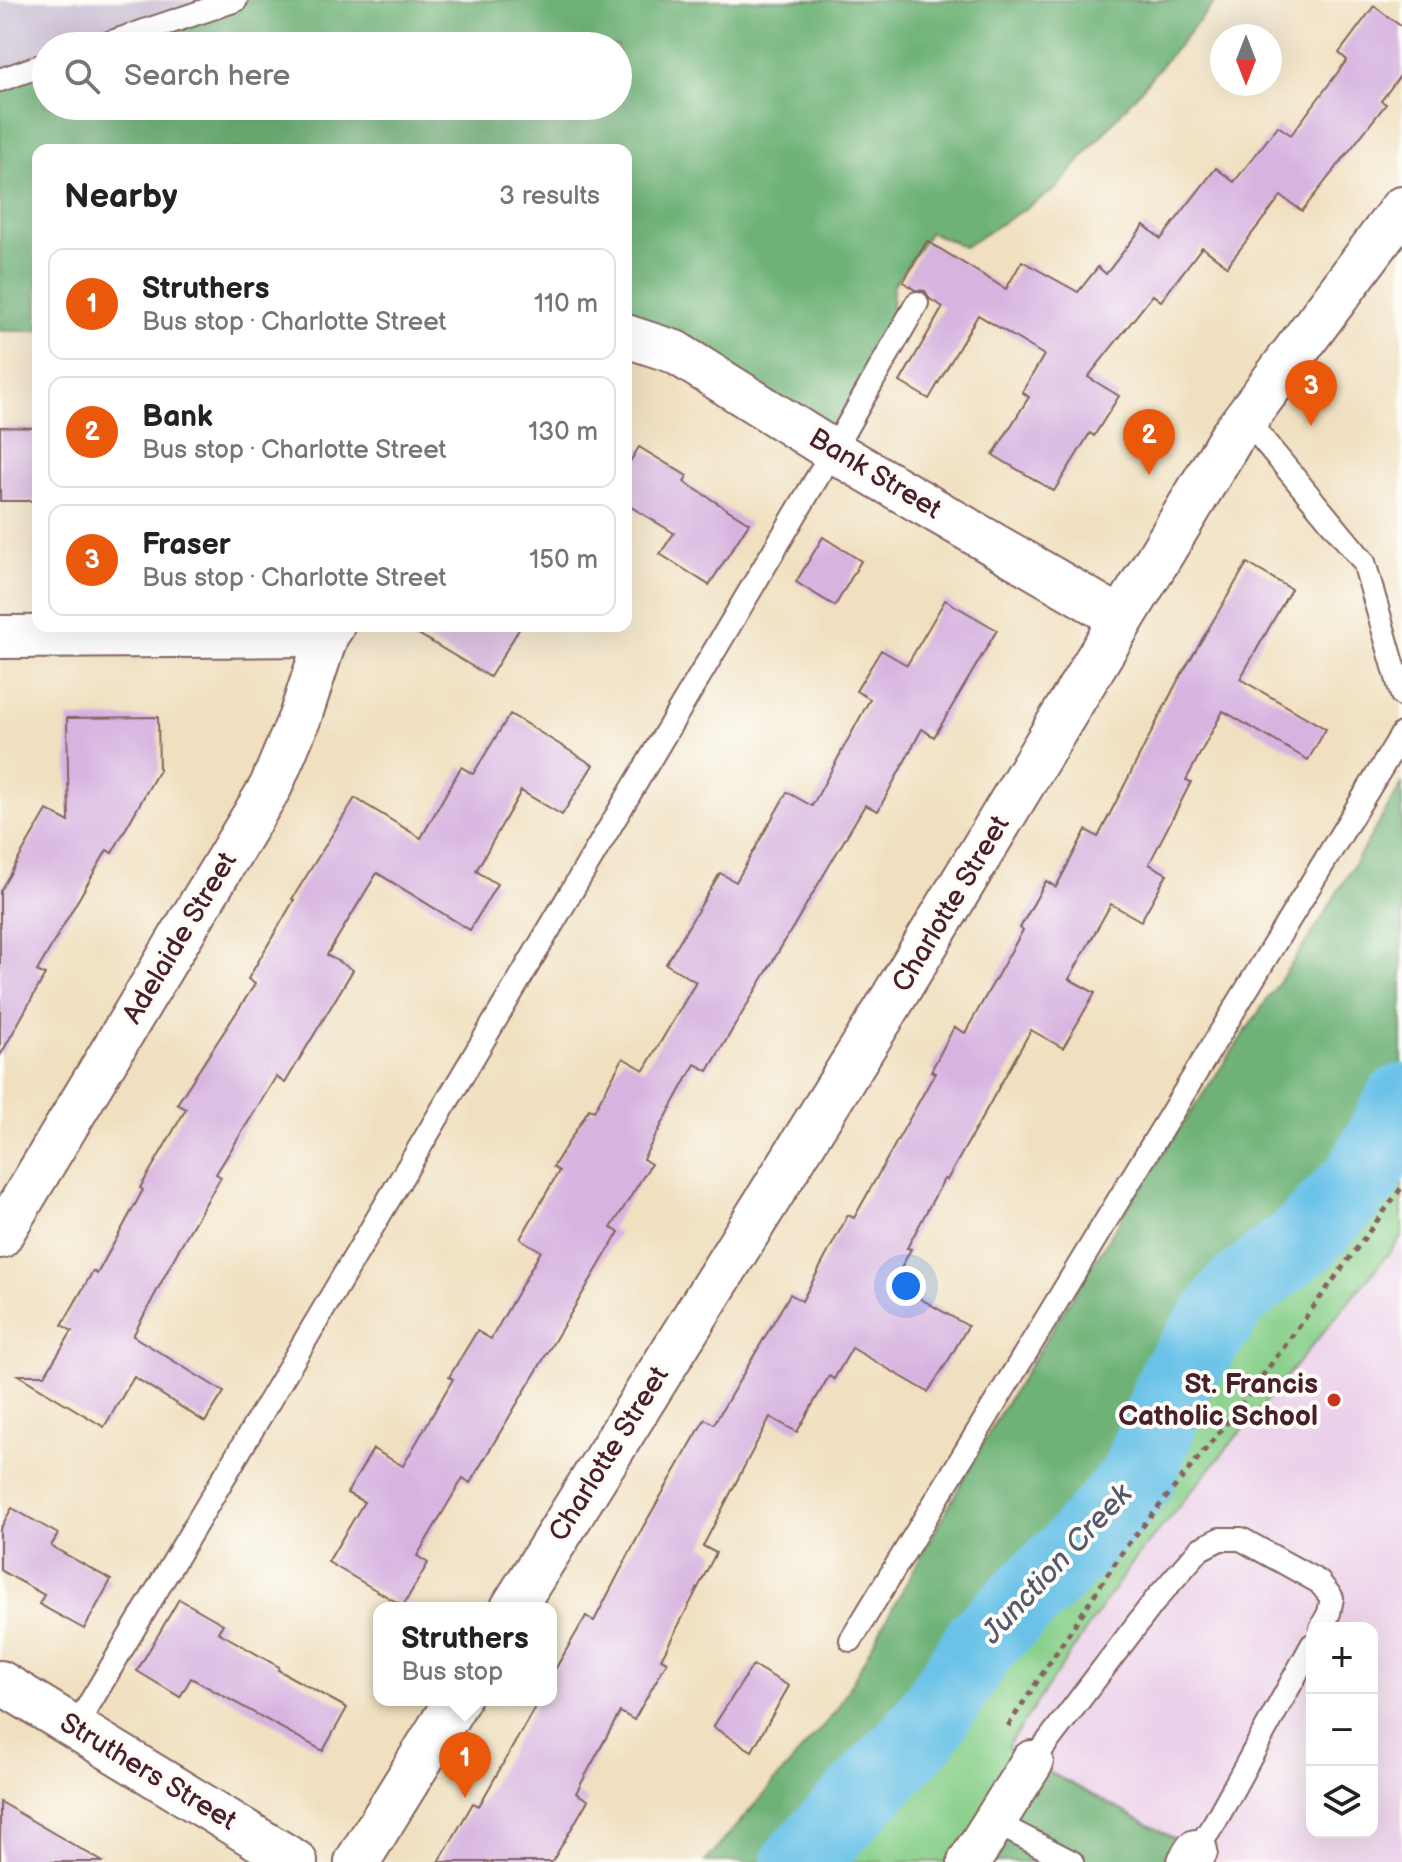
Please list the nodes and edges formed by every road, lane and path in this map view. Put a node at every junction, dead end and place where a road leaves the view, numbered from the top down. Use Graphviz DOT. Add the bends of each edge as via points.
graph roads {
  1 [pos="236,0"];
  2 [pos="141,32"];
  3 [pos="32,69"];
  4 [pos="0,80"];
  5 [pos="1395,231"];
  6 [pos="917,303"];
  7 [pos="632,338"];
  8 [pos="1245,418"];
  9 [pos="833,451"];
  10 [pos="1122,619"];
  11 [pos="236,632"];
  12 [pos="329,632"];
  13 [pos="0,637"];
  14 [pos="1402,695"];
  15 [pos="1402,734"];
  16 [pos="1402,1187"];
  17 [pos="0,1237"];
  18 [pos="517,1602"];
  19 [pos="1324,1622"];
  20 [pos="851,1640"];
  21 [pos="1306,1656"];
  22 [pos="0,1682"];
  23 [pos="453,1706"];
  24 [pos="75,1728"];
  25 [pos="1016,1750"];
  26 [pos="994,1822"];
  27 [pos="1193,1856"];
  28 [pos="296,1862"];
  29 [pos="357,1862"];
  30 [pos="969,1862"];
  31 [pos="1072,1862"];
  1 -- 2 [label="lane"];
  3 -- 4 [label="lane"];
  5 -- 8 [label="street, Charlotte Street"];
  6 -- 9 [label="lane"];
  7 -- 9 [label="street, Bank Street" via="675,352"];
  8 -- 10 [label="street, Charlotte Street"];
  8 -- 14 [label="lane" via="1364,562"];
  9 -- 10 [label="street, Bank Street"];
  9 -- 24 [label="lane"];
  10 -- 18 [label="street, Charlotte Street" via="886,1010"];
  11 -- 13 [label="street"];
  12 -- 17 [label="street, Adelaide Street" via="271,786"];
  15 -- 20 [label="lane"];
  16 -- 25 [label="path" via="1235,1413 1125,1548"];
  19 -- 25 [label="lane" via="1332,1598 1319,1582 1241,1539 1220,1539 1200,1549"];
  21 -- 27 [label="lane"];
  22 -- 24 [label="street, Struthers Street"];
  23 -- 29 [label="street"];
  24 -- 28 [label="street, Struthers Street"];
  25 -- 26 [label="street"];
  26 -- 30 [label="street"];
  26 -- 31 [label="lane"];
}
